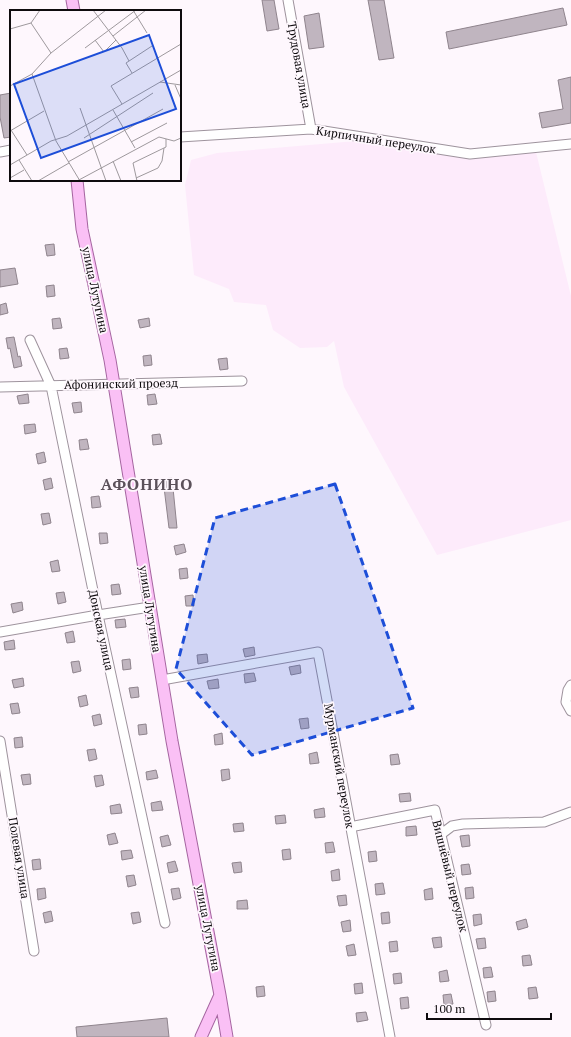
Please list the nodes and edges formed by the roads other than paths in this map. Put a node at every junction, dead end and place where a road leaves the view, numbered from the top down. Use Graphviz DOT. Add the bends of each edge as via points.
graph roads {
  1 [pos="72,0"];
  2 [pos="288,0"];
  3 [pos="74,10"];
  4 [pos="311,130"];
  5 [pos="181,137"];
  6 [pos="571,144"];
  7 [pos="10,150"];
  8 [pos="0,152"];
  9 [pos="77,181"];
  10 [pos="30,340"];
  11 [pos="242,382"];
  12 [pos="114,384"];
  13 [pos="51,386"];
  14 [pos="0,387"];
  15 [pos="150,607"];
  16 [pos="98,615"];
  17 [pos="0,632"];
  18 [pos="162,680"];
  19 [pos="571,685"];
  20 [pos="571,711"];
  21 [pos="0,741"];
  22 [pos="571,812"];
  23 [pos="350,827"];
  24 [pos="440,835"];
  25 [pos="165,923"];
  26 [pos="34,951"];
  27 [pos="220,994"];
  28 [pos="486,1025"];
  29 [pos="201,1037"];
  30 [pos="227,1037"];
  31 [pos="390,1037"];
  1 -- 3 [label="main road"];
  2 -- 4 [label="street, Трудовая улица"];
  4 -- 5 [label="street, Кирпичный переулок"];
  4 -- 6 [label="street, Кирпичный переулок" via="470,154"];
  7 -- 8 [label="street"];
  9 -- 12 [label="main road, улица Лутугина" via="82,229"];
  10 -- 13 [label="street, Донская улица"];
  11 -- 12 [label="street, Афонинский проезд"];
  12 -- 13 [label="street, Афонинский проезд"];
  12 -- 15 [label="main road, улица Лутугина"];
  13 -- 14 [label="street, Афонинский проезд"];
  13 -- 16 [label="street, Донская улица"];
  15 -- 16 [label="street"];
  15 -- 18 [label="main road, улица Лутугина"];
  16 -- 17 [label="street"];
  16 -- 25 [label="street, Донская улица"];
  18 -- 23 [label="street, Мурманский переулок" via="318,652"];
  18 -- 27 [label="main road, улица Лутугина"];
  19 -- 20 [label="street" via="566,702"];
  21 -- 26 [label="street, Полевая улица"];
  22 -- 24 [label="street" via="544,822 463,824 452,826"];
  23 -- 24 [label="street, Вишнёвый переулок" via="434,810"];
  23 -- 31 [label="street, Мурманский переулок"];
  24 -- 28 [label="street, Вишнёвый переулок"];
  27 -- 29 [label="main road"];
  27 -- 30 [label="main road, улица Лутугина"];
}
